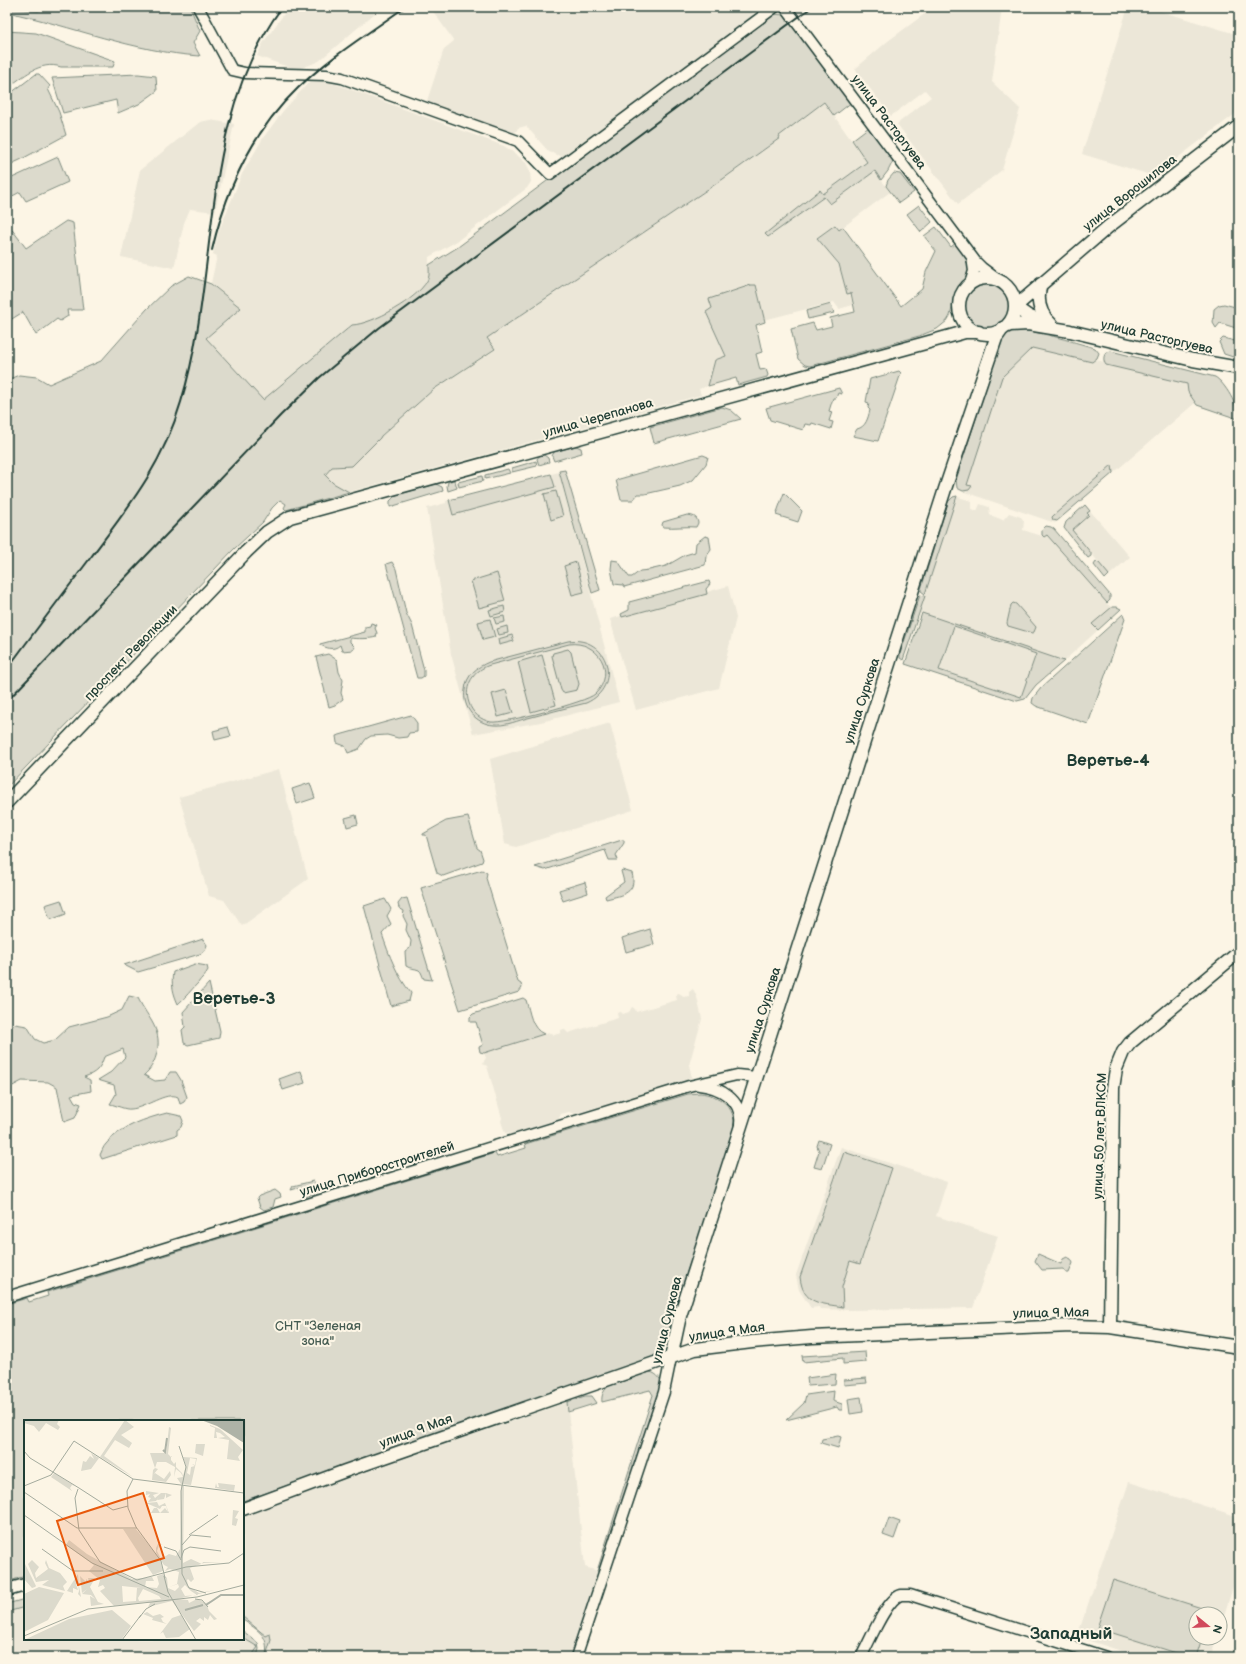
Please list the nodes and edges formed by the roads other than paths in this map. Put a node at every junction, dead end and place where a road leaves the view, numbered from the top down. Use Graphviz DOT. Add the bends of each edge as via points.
graph roads {
  1 [pos="198,7"];
  2 [pos="775,7"];
  3 [pos="785,7"];
  4 [pos="1239,126"];
  5 [pos="970,253"];
  6 [pos="1003,283"];
  7 [pos="970,284"];
  8 [pos="1041,284"];
  9 [pos="1015,306"];
  10 [pos="960,310"];
  11 [pos="1051,324"];
  12 [pos="1003,328"];
  13 [pos="1069,330"];
  14 [pos="978,332"];
  15 [pos="929,342"];
  16 [pos="1239,368"];
  17 [pos="983,373"];
  18 [pos="276,525"];
  19 [pos="7,802"];
  20 [pos="1239,952"];
  21 [pos="756,1077"];
  22 [pos="690,1086"];
  23 [pos="740,1128"];
  24 [pos="7,1297"];
  25 [pos="1110,1327"];
  26 [pos="1239,1347"];
  27 [pos="671,1358"];
  28 [pos="244,1509"];
  29 [pos="24,1585"];
  30 [pos="7,1590"];
  31 [pos="576,1657"];
  32 [pos="861,1657"];
  33 [pos="1106,1657"];
  1 -- 2 [label="street" via="232,70 245,73 326,75 342,78 518,141 550,174"];
  3 -- 5 [label="street, улица Расторгуева"];
  4 -- 8 [label="main road, улица Ворошилова" via="1108,227"];
  5 -- 6 [label="street, улица Расторгуева" via="982,268"];
  5 -- 7 [label="street, улица Расторгуева" via="974,262"];
  6 -- 7 [label="main road" via="982,278"];
  6 -- 8 [label="main road, улица Ворошилова" via="1022,288"];
  6 -- 9 [label="main road" via="1013,296"];
  7 -- 10 [label="main road" via="961,296"];
  8 -- 9 [label="main road, улица Ворошилова"];
  8 -- 11 [label="main road" via="1038,304 1042,315"];
  9 -- 11 [label="main road, улица Расторгуева" via="1034,319"];
  9 -- 12 [label="main road" via="1012,317"];
  10 -- 14 [label="main road" via="966,324"];
  10 -- 15 [label="main road, улица Черепанова" via="955,327"];
  11 -- 13 [label="main road, улица Расторгуева"];
  12 -- 13 [label="main road, улица Расторгуева" via="1021,324"];
  12 -- 14 [label="main road" via="991,333"];
  12 -- 17 [label="main road, улица Суркова" via="997,336"];
  13 -- 16 [label="main road, улица Расторгуева" via="1178,357"];
  14 -- 15 [label="main road, улица Черепанова" via="965,332"];
  14 -- 17 [label="main road, улица Суркова" via="986,338 988,347"];
  15 -- 18 [label="main road, улица Черепанова" via="303,513"];
  17 -- 21 [label="main road, улица Суркова"];
  18 -- 19 [label="main road, проспект Революции" via="246,552"];
  20 -- 25 [label="main road, улица 50 лет ВЛКСМ" via="1135,1039 1123,1052 1116,1069 1113,1095"];
  21 -- 22 [label="street, улица Приборостроителей" via="737,1074"];
  21 -- 23 [label="main road, улица Суркова"];
  22 -- 23 [label="street" via="706,1086 730,1096 740,1114"];
  22 -- 24 [label="street, улица Приборостроителей"];
  23 -- 27 [label="main road, улица Суркова" via="680,1316"];
  25 -- 26 [label="main road, улица 9 Мая"];
  25 -- 27 [label="main road, улица 9 Мая" via="1037,1327 790,1339 695,1349"];
  27 -- 28 [label="main road, улица 9 Мая"];
  27 -- 31 [label="street, улица Суркова" via="664,1392"];
  29 -- 30 [label="main road"];
  32 -- 33 [label="street" via="887,1607 900,1596 916,1596"];
}
